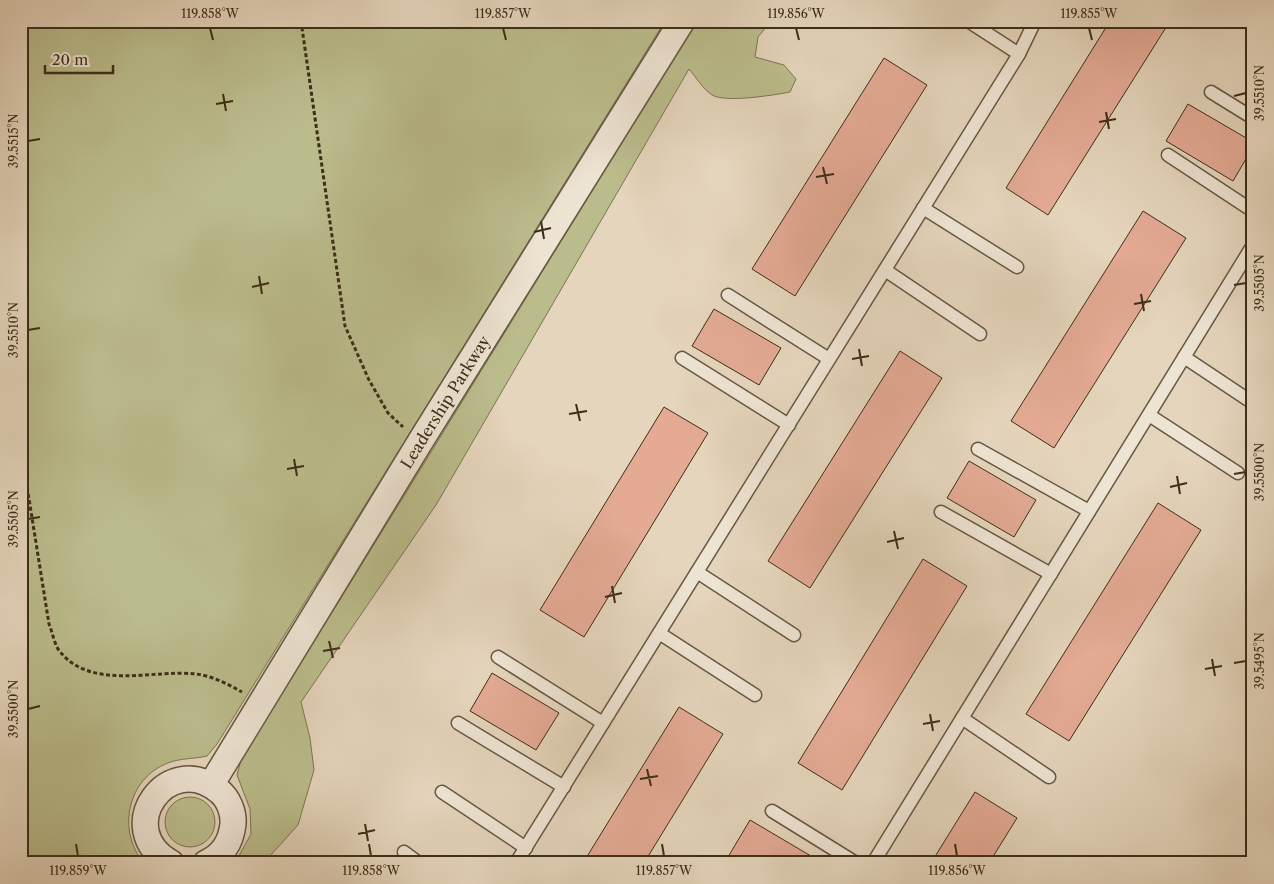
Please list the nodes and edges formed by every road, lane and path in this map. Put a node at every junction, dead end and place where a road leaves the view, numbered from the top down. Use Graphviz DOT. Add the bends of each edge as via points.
graph roads {
  1 [pos="301,21"];
  2 [pos="682,21"];
  3 [pos="968,21"];
  4 [pos="1035,21"];
  5 [pos="1019,54"];
  6 [pos="1211,92"];
  7 [pos="1253,118"];
  8 [pos="1168,155"];
  9 [pos="923,208"];
  10 [pos="1253,211"];
  11 [pos="1253,246"];
  12 [pos="1016,267"];
  13 [pos="885,270"];
  14 [pos="728,295"];
  15 [pos="980,334"];
  16 [pos="1184,357"];
  17 [pos="682,358"];
  18 [pos="829,359"];
  19 [pos="1253,403"];
  20 [pos="1148,415"];
  21 [pos="789,424"];
  22 [pos="420,442"];
  23 [pos="21,449"];
  24 [pos="978,449"];
  25 [pos="1238,473"];
  26 [pos="941,512"];
  27 [pos="1089,512"];
  28 [pos="697,572"];
  29 [pos="1051,574"];
  30 [pos="659,633"];
  31 [pos="794,636"];
  32 [pos="498,658"];
  33 [pos="755,695"];
  34 [pos="262,703"];
  35 [pos="962,718"];
  36 [pos="458,723"];
  37 [pos="603,723"];
  38 [pos="1049,777"];
  39 [pos="211,785"];
  40 [pos="564,787"];
  41 [pos="442,792"];
  42 [pos="772,811"];
  43 [pos="526,848"];
  44 [pos="404,852"];
  45 [pos="171,863"];
  46 [pos="206,863"];
  47 [pos="419,863"];
  48 [pos="516,863"];
  49 [pos="856,863"];
  50 [pos="873,863"];
  1 -- 22 [label="path" via="346,326 369,380 388,414"];
  2 -- 22 [label="street, Leadership Parkway"];
  3 -- 5 [label="lane"];
  4 -- 5 [label="lane"];
  5 -- 9 [label="lane"];
  6 -- 7 [label="lane"];
  8 -- 10 [label="lane"];
  9 -- 12 [label="lane"];
  9 -- 13 [label="lane"];
  11 -- 16 [label="lane"];
  13 -- 15 [label="lane"];
  13 -- 18 [label="lane"];
  14 -- 18 [label="lane"];
  16 -- 19 [label="lane"];
  16 -- 20 [label="lane"];
  17 -- 21 [label="lane"];
  18 -- 21 [label="lane"];
  20 -- 25 [label="lane"];
  20 -- 27 [label="lane"];
  21 -- 28 [label="lane"];
  22 -- 34 [label="street, Leadership Parkway"];
  23 -- 34 [label="path" via="49,624 58,648 72,662 90,671 119,676 196,674 223,682"];
  24 -- 27 [label="lane"];
  26 -- 29 [label="lane"];
  27 -- 29 [label="lane"];
  28 -- 30 [label="lane"];
  28 -- 31 [label="lane"];
  29 -- 35 [label="lane"];
  30 -- 33 [label="lane"];
  30 -- 37 [label="lane"];
  32 -- 37 [label="lane"];
  34 -- 39 [label="street, Leadership Parkway"];
  35 -- 38 [label="lane"];
  35 -- 50 [label="lane"];
  36 -- 40 [label="lane"];
  37 -- 40 [label="lane"];
  39 -- 45 [label="street" via="199,780 179,780 161,788 152,798 144,823 147,836 152,848"];
  39 -- 46 [label="street" via="230,806 233,820 225,848"];
  40 -- 43 [label="lane"];
  41 -- 43 [label="lane"];
  42 -- 49 [label="lane"];
  43 -- 48 [label="lane"];
  44 -- 47 [label="lane"];
}
